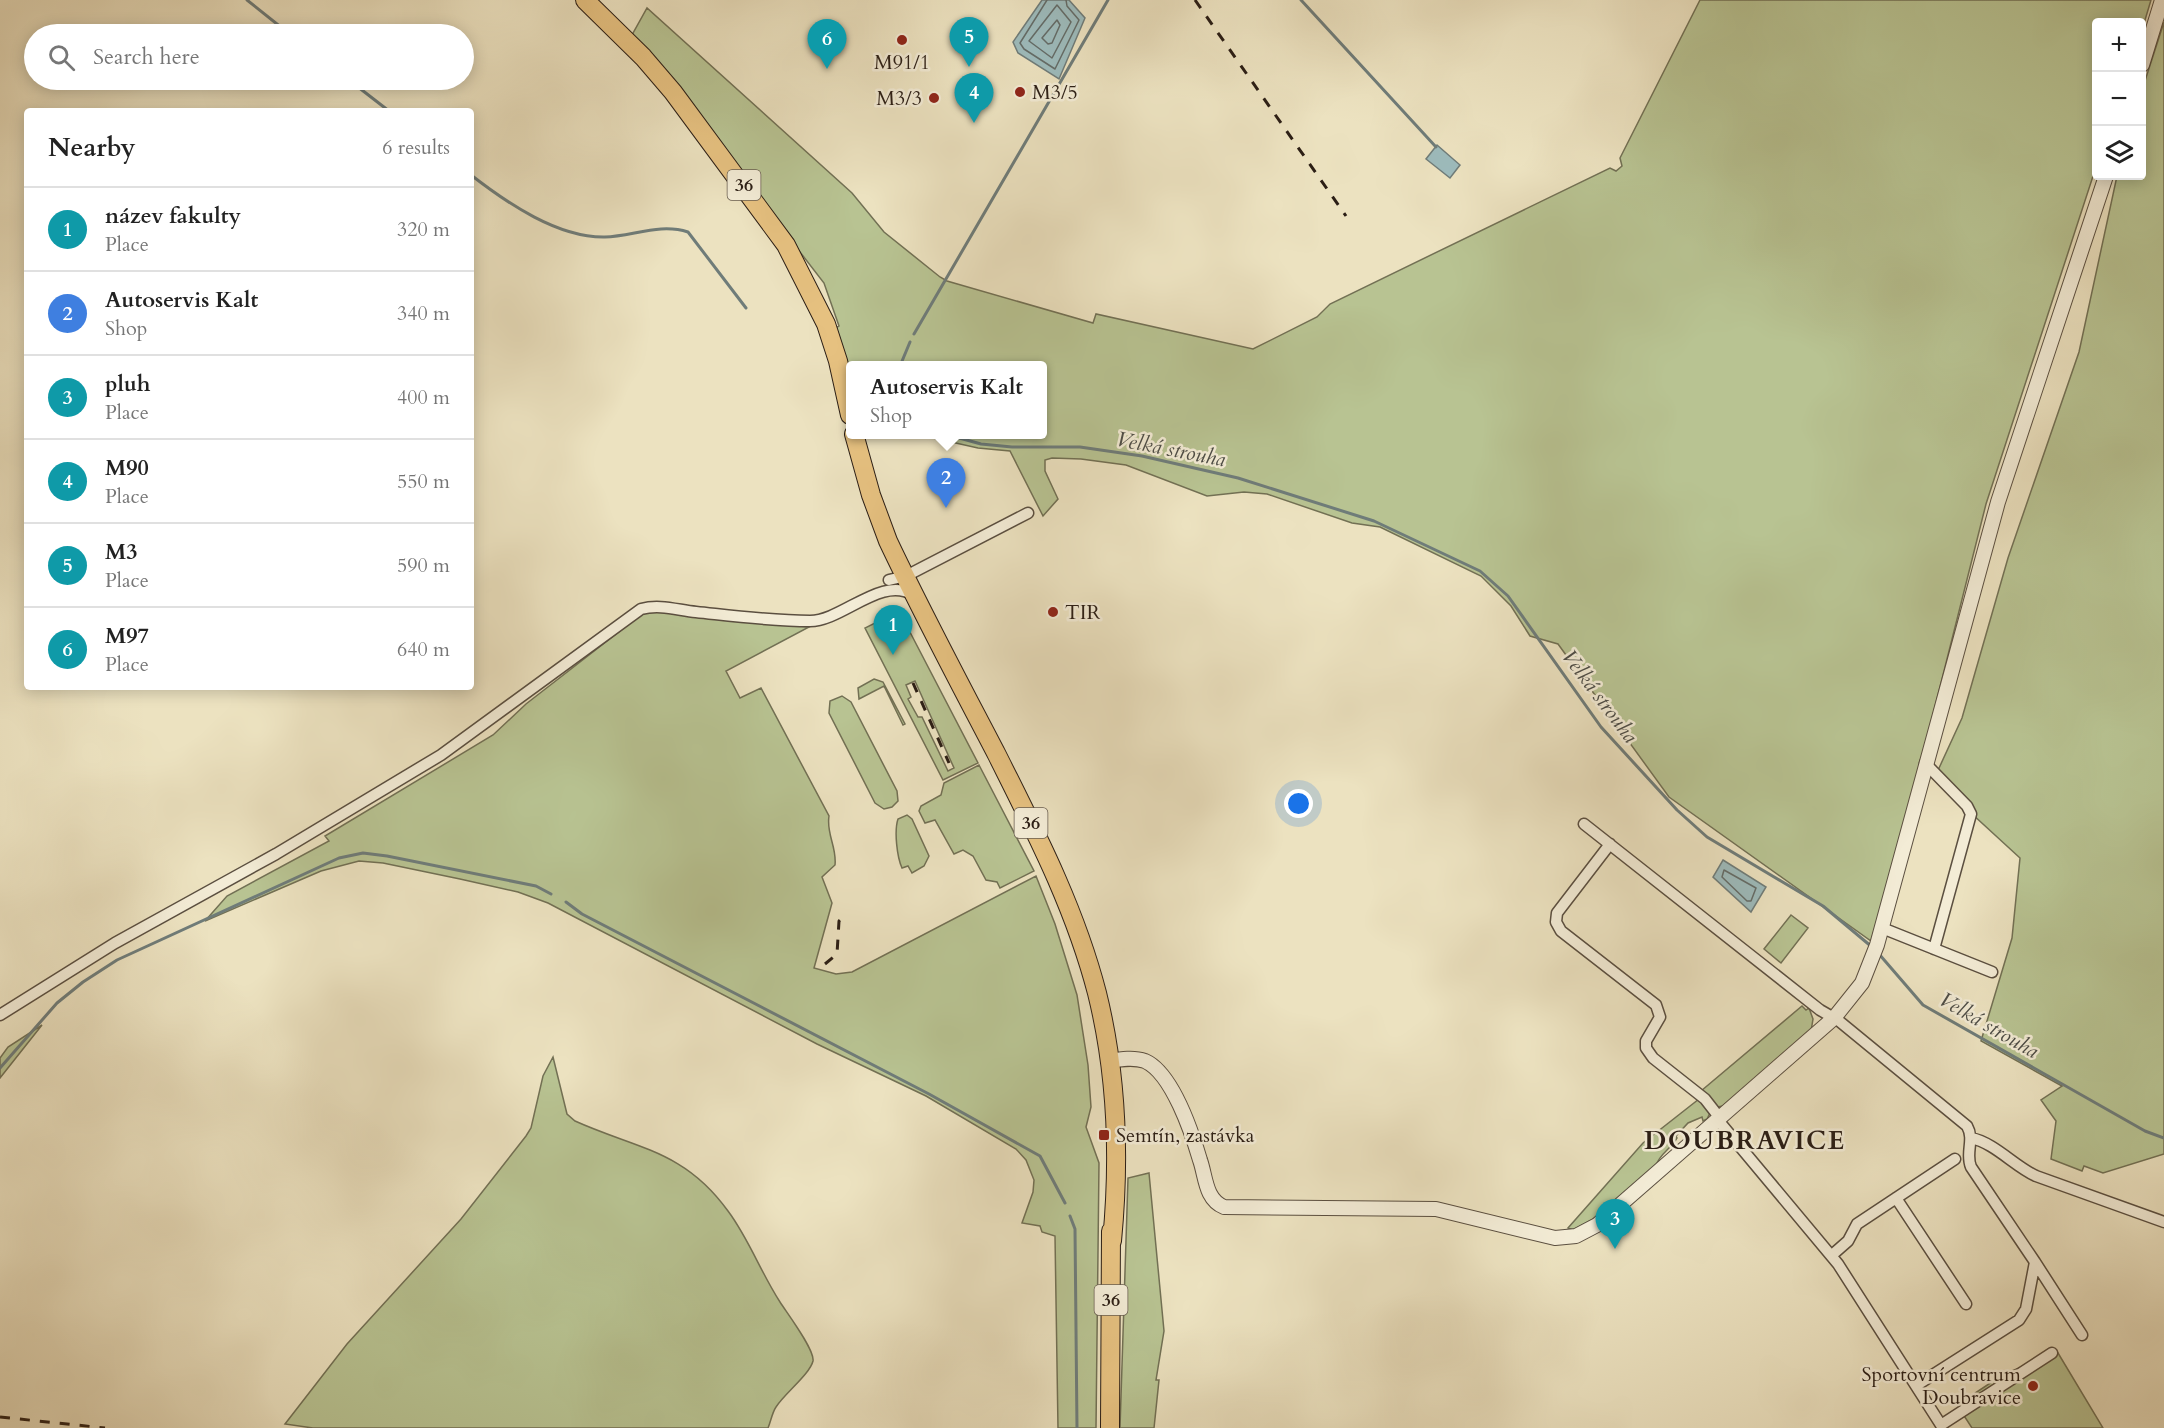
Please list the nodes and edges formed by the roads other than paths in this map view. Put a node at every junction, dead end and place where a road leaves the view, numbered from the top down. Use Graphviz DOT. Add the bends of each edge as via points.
graph roads {
  1 [pos="585,0"];
  2 [pos="2162,0"];
  3 [pos="2146,52"];
  4 [pos="2105,180"];
  5 [pos="846,397"];
  6 [pos="855,439"];
  7 [pos="1028,513"];
  8 [pos="896,582"];
  9 [pos="1925,763"];
  10 [pos="1584,824"];
  11 [pos="1610,844"];
  12 [pos="1882,928"];
  13 [pos="1934,949"];
  14 [pos="1992,972"];
  15 [pos="0,1015"];
  16 [pos="1834,1018"];
  17 [pos="1109,1061"];
  18 [pos="1718,1118"];
  19 [pos="1971,1138"];
  20 [pos="1955,1159"];
  21 [pos="1896,1198"];
  22 [pos="2164,1222"];
  23 [pos="1832,1255"];
  24 [pos="2035,1262"];
  25 [pos="1966,1304"];
  26 [pos="2082,1335"];
  27 [pos="2052,1353"];
  28 [pos="1917,1385"];
  29 [pos="1110,1428"];
  1 -- 5 [label="main road, 36" via="666,83 781,236 820,307"];
  2 -- 3 [label="street"];
  4 -- 9 [label="street" via="1998,502"];
  6 -- 8 [label="main road, 36" via="871,495 895,555"];
  7 -- 8 [label="street"];
  8 -- 15 [label="street" via="823,619 810,621 665,607 641,609 441,755 276,854 116,943"];
  8 -- 17 [label="main road, 36" via="918,599 1054,869 1089,965"];
  9 -- 12 [label="street"];
  9 -- 13 [label="street" via="1971,814"];
  10 -- 11 [label="street"];
  11 -- 16 [label="street"];
  11 -- 18 [label="street" via="1557,913 1556,922 1561,931 1656,1005 1660,1017 1646,1041 1649,1053 1701,1096"];
  12 -- 13 [label="street"];
  12 -- 16 [label="street" via="1862,983"];
  13 -- 14 [label="street"];
  16 -- 18 [label="street"];
  16 -- 19 [label="street" via="1962,1121"];
  17 -- 18 [label="street" via="1141,1060 1162,1075 1189,1128 1208,1191 1218,1204 1232,1209 1436,1209 1549,1237 1570,1238 1597,1225"];
  17 -- 29 [label="main road, 36" via="1118,1168 1112,1241"];
  18 -- 23 [label="street"];
  19 -- 22 [label="street" via="1982,1140 2036,1176"];
  19 -- 24 [label="street" via="1971,1167"];
  20 -- 21 [label="street"];
  21 -- 23 [label="street" via="1857,1224 1848,1241"];
  21 -- 25 [label="street"];
  23 -- 28 [label="street"];
  24 -- 26 [label="street"];
  24 -- 28 [label="street" via="2023,1317"];
  27 -- 28 [label="street" via="1941,1425"];
}
